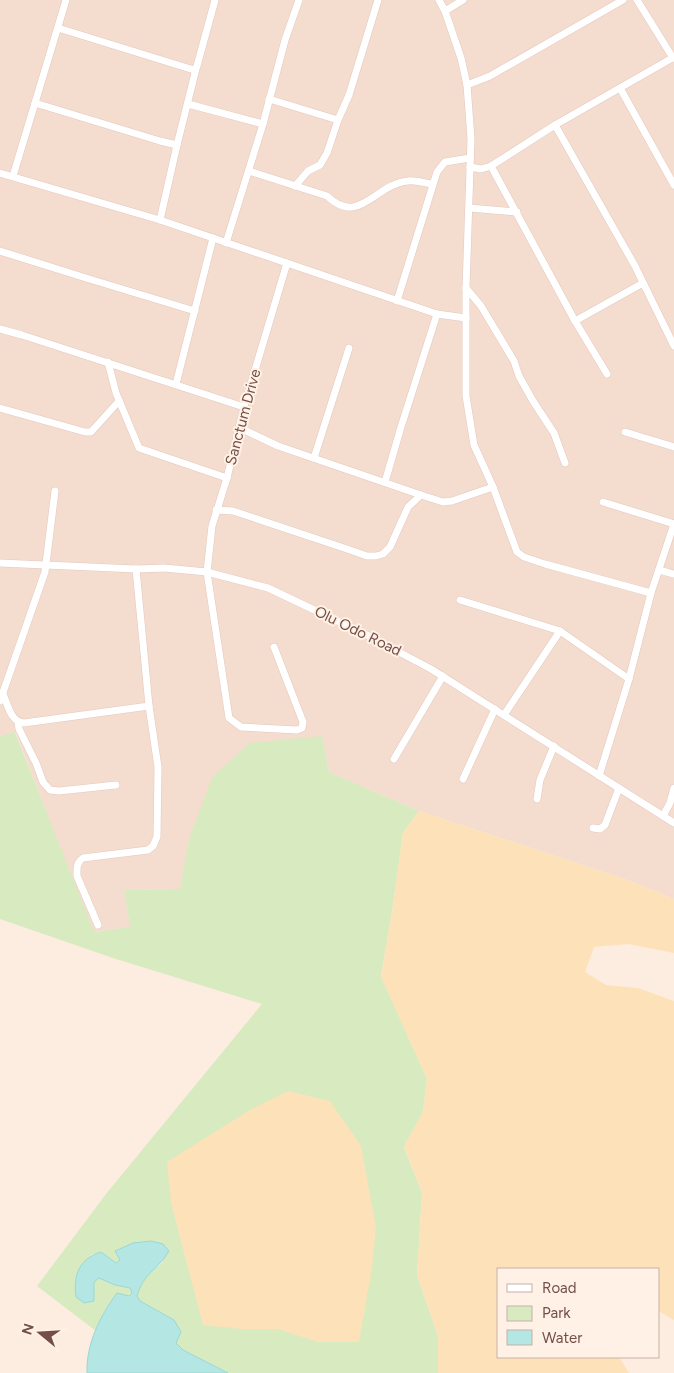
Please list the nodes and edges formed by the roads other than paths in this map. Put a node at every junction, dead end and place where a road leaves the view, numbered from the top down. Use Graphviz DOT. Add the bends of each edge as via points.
graph roads {
  1 [pos="66,0"];
  2 [pos="215,0"];
  3 [pos="299,0"];
  4 [pos="378,0"];
  5 [pos="439,0"];
  6 [pos="464,0"];
  7 [pos="623,0"];
  8 [pos="637,0"];
  9 [pos="444,10"];
  10 [pos="58,28"];
  11 [pos="673,57"];
  12 [pos="196,69"];
  13 [pos="468,85"];
  14 [pos="620,88"];
  15 [pos="269,99"];
  16 [pos="35,103"];
  17 [pos="188,104"];
  18 [pos="338,120"];
  19 [pos="263,124"];
  20 [pos="555,125"];
  21 [pos="177,145"];
  22 [pos="470,158"];
  23 [pos="491,166"];
  24 [pos="470,167"];
  25 [pos="249,171"];
  26 [pos="0,173"];
  27 [pos="13,176"];
  28 [pos="432,184"];
  29 [pos="674,185"];
  30 [pos="295,186"];
  31 [pos="469,208"];
  32 [pos="517,212"];
  33 [pos="160,220"];
  34 [pos="213,238"];
  35 [pos="226,243"];
  36 [pos="0,251"];
  37 [pos="288,263"];
  38 [pos="643,283"];
  39 [pos="466,288"];
  40 [pos="397,301"];
  41 [pos="195,310"];
  42 [pos="437,314"];
  43 [pos="466,318"];
  44 [pos="575,321"];
  45 [pos="0,329"];
  46 [pos="674,346"];
  47 [pos="349,348"];
  48 [pos="108,362"];
  49 [pos="607,374"];
  50 [pos="176,384"];
  51 [pos="119,401"];
  52 [pos="244,407"];
  53 [pos="0,408"];
  54 [pos="240,428"];
  55 [pos="625,432"];
  56 [pos="674,447"];
  57 [pos="314,458"];
  58 [pos="565,463"];
  59 [pos="227,478"];
  60 [pos="385,482"];
  61 [pos="493,487"];
  62 [pos="55,491"];
  63 [pos="421,495"];
  64 [pos="603,502"];
  65 [pos="216,510"];
  66 [pos="674,524"];
  67 [pos="0,562"];
  68 [pos="47,564"];
  69 [pos="136,569"];
  70 [pos="659,570"];
  71 [pos="207,572"];
  72 [pos="674,574"];
  73 [pos="651,593"];
  74 [pos="460,600"];
  75 [pos="560,631"];
  76 [pos="274,647"];
  77 [pos="442,676"];
  78 [pos="629,679"];
  79 [pos="1,697"];
  80 [pos="149,706"];
  81 [pos="495,709"];
  82 [pos="504,716"];
  83 [pos="18,722"];
  84 [pos="554,746"];
  85 [pos="394,759"];
  86 [pos="599,776"];
  87 [pos="463,779"];
  88 [pos="116,785"];
  89 [pos="619,788"];
  90 [pos="674,788"];
  91 [pos="537,799"];
  92 [pos="663,816"];
  93 [pos="674,823"];
  94 [pos="593,828"];
  95 [pos="98,925"];
  1 -- 10 [label="street"];
  2 -- 12 [label="street"];
  3 -- 15 [label="street"];
  4 -- 18 [label="street" via="349,95"];
  5 -- 9 [label="street"];
  6 -- 9 [label="street"];
  7 -- 13 [label="street" via="490,76"];
  8 -- 11 [label="street"];
  9 -- 13 [label="street" via="462,58"];
  10 -- 12 [label="street" via="190,70"];
  10 -- 16 [label="street"];
  11 -- 14 [label="street"];
  12 -- 17 [label="street"];
  13 -- 22 [label="street"];
  14 -- 20 [label="street"];
  14 -- 29 [label="street"];
  15 -- 18 [label="street"];
  15 -- 19 [label="street"];
  16 -- 21 [label="street"];
  16 -- 27 [label="street"];
  17 -- 19 [label="street"];
  17 -- 21 [label="street"];
  18 -- 30 [label="street" via="323,161 308,170"];
  19 -- 25 [label="street"];
  20 -- 23 [label="street"];
  20 -- 38 [label="street"];
  21 -- 33 [label="street"];
  22 -- 24 [label="street"];
  22 -- 28 [label="street" via="445,162"];
  23 -- 24 [label="street" via="481,169"];
  23 -- 32 [label="street"];
  24 -- 31 [label="street"];
  25 -- 30 [label="street"];
  25 -- 35 [label="street"];
  26 -- 27 [label="street"];
  27 -- 33 [label="street"];
  28 -- 30 [label="street" via="406,180 353,208 345,208 327,196"];
  28 -- 40 [label="street"];
  31 -- 32 [label="street"];
  31 -- 39 [label="street"];
  32 -- 44 [label="street"];
  33 -- 34 [label="street"];
  34 -- 35 [label="street"];
  34 -- 41 [label="street"];
  35 -- 37 [label="street"];
  36 -- 41 [label="street"];
  37 -- 40 [label="street"];
  37 -- 52 [label="street, Sanctum Drive"];
  38 -- 44 [label="street"];
  38 -- 46 [label="street"];
  39 -- 43 [label="street"];
  39 -- 58 [label="street" via="481,306 514,361 533,401 551,427"];
  40 -- 42 [label="street"];
  41 -- 50 [label="street"];
  42 -- 43 [label="street"];
  42 -- 60 [label="street"];
  43 -- 61 [label="street" via="466,396 472,436"];
  44 -- 49 [label="street"];
  45 -- 48 [label="street"];
  47 -- 57 [label="street"];
  48 -- 50 [label="street"];
  48 -- 51 [label="street"];
  50 -- 52 [label="street"];
  51 -- 53 [label="street" via="91,432"];
  51 -- 59 [label="street" via="139,448"];
  52 -- 54 [label="street, Sanctum Drive"];
  54 -- 57 [label="street"];
  54 -- 59 [label="street, Sanctum Drive"];
  55 -- 56 [label="street"];
  57 -- 60 [label="street"];
  59 -- 65 [label="street, Sanctum Drive"];
  60 -- 63 [label="street"];
  61 -- 63 [label="street" via="443,502"];
  61 -- 73 [label="street" via="517,552 524,557"];
  62 -- 68 [label="street"];
  63 -- 65 [label="street" via="408,507 390,547 376,556 233,511"];
  64 -- 66 [label="street"];
  65 -- 71 [label="street, Sanctum Drive"];
  66 -- 70 [label="street"];
  67 -- 68 [label="street, Olu Odo Road"];
  68 -- 69 [label="street, Olu Odo Road"];
  68 -- 79 [label="street"];
  69 -- 71 [label="street, Olu Odo Road"];
  69 -- 80 [label="street"];
  70 -- 72 [label="street"];
  70 -- 73 [label="street"];
  71 -- 76 [label="street, Sanctum Drive" via="229,718 241,727 302,728 303,722"];
  71 -- 77 [label="street, Olu Odo Road" via="268,588 365,634"];
  73 -- 78 [label="street"];
  74 -- 75 [label="street"];
  75 -- 78 [label="street"];
  75 -- 82 [label="street"];
  77 -- 81 [label="street, Olu Odo Road"];
  77 -- 85 [label="street"];
  78 -- 86 [label="street"];
  79 -- 83 [label="street"];
  80 -- 83 [label="street"];
  80 -- 95 [label="street" via="158,768 157,838 148,850 79,861 77,876"];
  81 -- 82 [label="street, Olu Odo Road"];
  81 -- 87 [label="street"];
  82 -- 84 [label="street, Olu Odo Road"];
  83 -- 88 [label="street" via="50,790"];
  84 -- 86 [label="street, Olu Odo Road"];
  84 -- 91 [label="street" via="540,780"];
  86 -- 89 [label="street, Olu Odo Road"];
  89 -- 92 [label="street, Olu Odo Road"];
  89 -- 94 [label="street" via="605,825 600,829"];
  90 -- 92 [label="street"];
  92 -- 93 [label="street, Olu Odo Road"];
}
